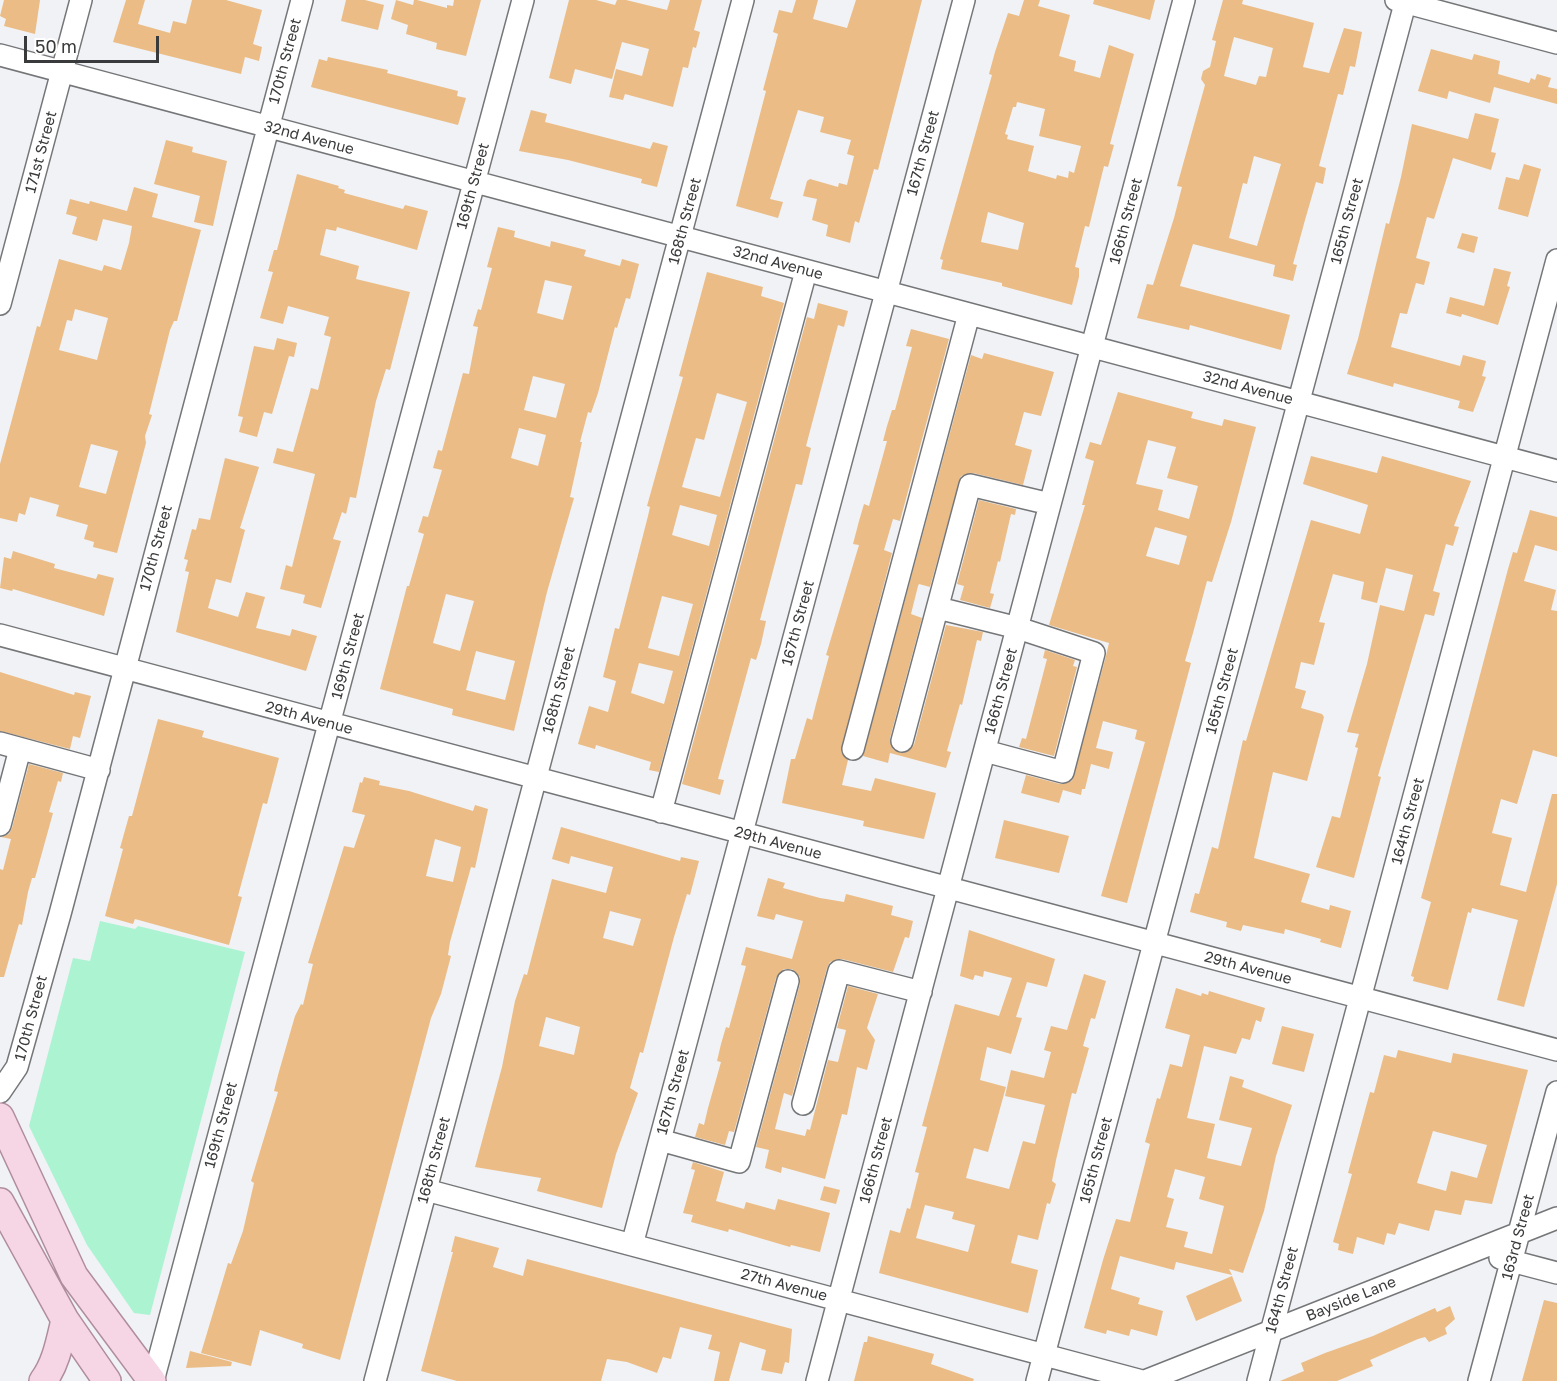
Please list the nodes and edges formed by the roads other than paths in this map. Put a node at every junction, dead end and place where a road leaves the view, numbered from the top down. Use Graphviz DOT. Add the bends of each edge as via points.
graph roads {
  1 [pos="81,0"];
  2 [pos="302,0"];
  3 [pos="523,0"];
  4 [pos="743,0"];
  5 [pos="964,0"];
  6 [pos="1184,0"];
  7 [pos="1402,1"];
  8 [pos="1557,43"];
  9 [pos="0,55"];
  10 [pos="62,72"];
  11 [pos="268,127"];
  12 [pos="474,182"];
  13 [pos="680,237"];
  14 [pos="1557,260"];
  15 [pos="806,271"];
  16 [pos="886,292"];
  17 [pos="0,304"];
  18 [pos="969,314"];
  19 [pos="1092,346"];
  20 [pos="1299,402"];
  21 [pos="1504,457"];
  22 [pos="1557,471"];
  23 [pos="1050,504"];
  24 [pos="938,608"];
  25 [pos="1018,628"];
  26 [pos="0,635"];
  27 [pos="124,668"];
  28 [pos="330,723"];
  29 [pos="902,741"];
  30 [pos="10,746"];
  31 [pos="853,749"];
  32 [pos="985,751"];
  33 [pos="99,770"];
  34 [pos="536,778"];
  35 [pos="661,812"];
  36 [pos="0,825"];
  37 [pos="742,833"];
  38 [pos="949,888"];
  39 [pos="1154,943"];
  40 [pos="788,981"];
  41 [pos="921,992"];
  42 [pos="1361,998"];
  43 [pos="1557,1050"];
  44 [pos="0,1092"];
  45 [pos="1557,1092"];
  46 [pos="803,1104"];
  47 [pos="0,1117"];
  48 [pos="660,1140"];
  49 [pos="426,1190"];
  50 [pos="0,1202"];
  51 [pos="1557,1218"];
  52 [pos="1519,1233"];
  53 [pos="632,1245"];
  54 [pos="1473,1251"];
  55 [pos="1511,1261"];
  56 [pos="1557,1273"];
  57 [pos="839,1300"];
  58 [pos="65,1320"];
  59 [pos="1271,1331"];
  60 [pos="1044,1355"];
  61 [pos="43,1381"];
  62 [pos="107,1381"];
  63 [pos="153,1381"];
  64 [pos="375,1381"];
  65 [pos="817,1381"];
  66 [pos="1037,1381"];
  67 [pos="1143,1381"];
  68 [pos="1258,1381"];
  69 [pos="1479,1381"];
  1 -- 10 [label="street, 171st Street"];
  2 -- 11 [label="street, 170th Street"];
  3 -- 12 [label="street, 169th Street"];
  4 -- 13 [label="street, 168th Street"];
  5 -- 16 [label="street, 167th Street"];
  6 -- 19 [label="street, 166th Street"];
  7 -- 8 [label="street"];
  7 -- 20 [label="street, 165th Street"];
  9 -- 10 [label="street, 32nd Avenue"];
  10 -- 11 [label="street, 32nd Avenue"];
  10 -- 17 [label="street, 171st Street"];
  11 -- 12 [label="street, 32nd Avenue"];
  11 -- 27 [label="street, 170th Street"];
  12 -- 13 [label="street, 32nd Avenue"];
  12 -- 28 [label="street, 169th Street"];
  13 -- 15 [label="street, 32nd Avenue"];
  13 -- 34 [label="street, 168th Street"];
  14 -- 21 [label="street, 164th Street"];
  15 -- 16 [label="street, 32nd Avenue"];
  15 -- 35 [label="street"];
  16 -- 18 [label="street, 32nd Avenue"];
  16 -- 37 [label="street, 167th Street"];
  18 -- 19 [label="street, 32nd Avenue"];
  18 -- 31 [label="street"];
  19 -- 20 [label="street, 32nd Avenue"];
  19 -- 23 [label="street, 166th Street"];
  20 -- 21 [label="street, 32nd Avenue"];
  20 -- 39 [label="street, 165th Street"];
  21 -- 22 [label="street, 32nd Avenue"];
  21 -- 42 [label="street, 164th Street"];
  23 -- 24 [label="street" via="970,485"];
  23 -- 25 [label="street, 166th Street"];
  24 -- 25 [label="street"];
  24 -- 29 [label="street"];
  25 -- 32 [label="street, 166th Street"];
  25 -- 32 [label="street" via="1094,653 1063,772"];
  26 -- 27 [label="street, 29th Avenue"];
  27 -- 28 [label="street, 29th Avenue"];
  27 -- 33 [label="street, 170th Street"];
  28 -- 34 [label="street, 29th Avenue"];
  28 -- 63 [label="street, 169th Street"];
  30 -- 33 [label="street"];
  30 -- 36 [label="street"];
  32 -- 38 [label="street, 166th Street"];
  33 -- 44 [label="street, 170th Street" via="17,1068"];
  34 -- 35 [label="street, 29th Avenue"];
  34 -- 49 [label="street, 168th Street"];
  35 -- 37 [label="street, 29th Avenue"];
  37 -- 38 [label="street, 29th Avenue"];
  37 -- 48 [label="street, 167th Street"];
  38 -- 39 [label="street, 29th Avenue"];
  38 -- 41 [label="street, 166th Street"];
  39 -- 42 [label="street, 29th Avenue"];
  39 -- 60 [label="street, 165th Street"];
  40 -- 48 [label="street" via="739,1162"];
  41 -- 46 [label="street" via="839,971"];
  41 -- 57 [label="street, 166th Street"];
  42 -- 43 [label="street, 29th Avenue"];
  42 -- 59 [label="street, 164th Street"];
  45 -- 52 [label="street, 163rd Street"];
  47 -- 63 [label="main road" via="74,1276"];
  48 -- 53 [label="street, 167th Street"];
  49 -- 53 [label="street, 27th Avenue"];
  49 -- 64 [label="street, 168th Street"];
  50 -- 58 [label="main road"];
  51 -- 52 [label="street, Bayside Lane"];
  52 -- 54 [label="street, Bayside Lane"];
  52 -- 55 [label="street, 163rd Street"];
  53 -- 57 [label="street, 27th Avenue"];
  54 -- 55 [label="street"];
  54 -- 59 [label="street, Bayside Lane"];
  55 -- 56 [label="street"];
  55 -- 69 [label="street, 163rd Street"];
  57 -- 60 [label="street, 27th Avenue"];
  57 -- 65 [label="street, 166th Street"];
  58 -- 61 [label="main road" via="57,1353"];
  58 -- 62 [label="main road"];
  59 -- 67 [label="street, Bayside Lane"];
  59 -- 68 [label="street, 164th Street"];
  60 -- 66 [label="street, 165th Street"];
  60 -- 67 [label="street, 27th Avenue"];
}
